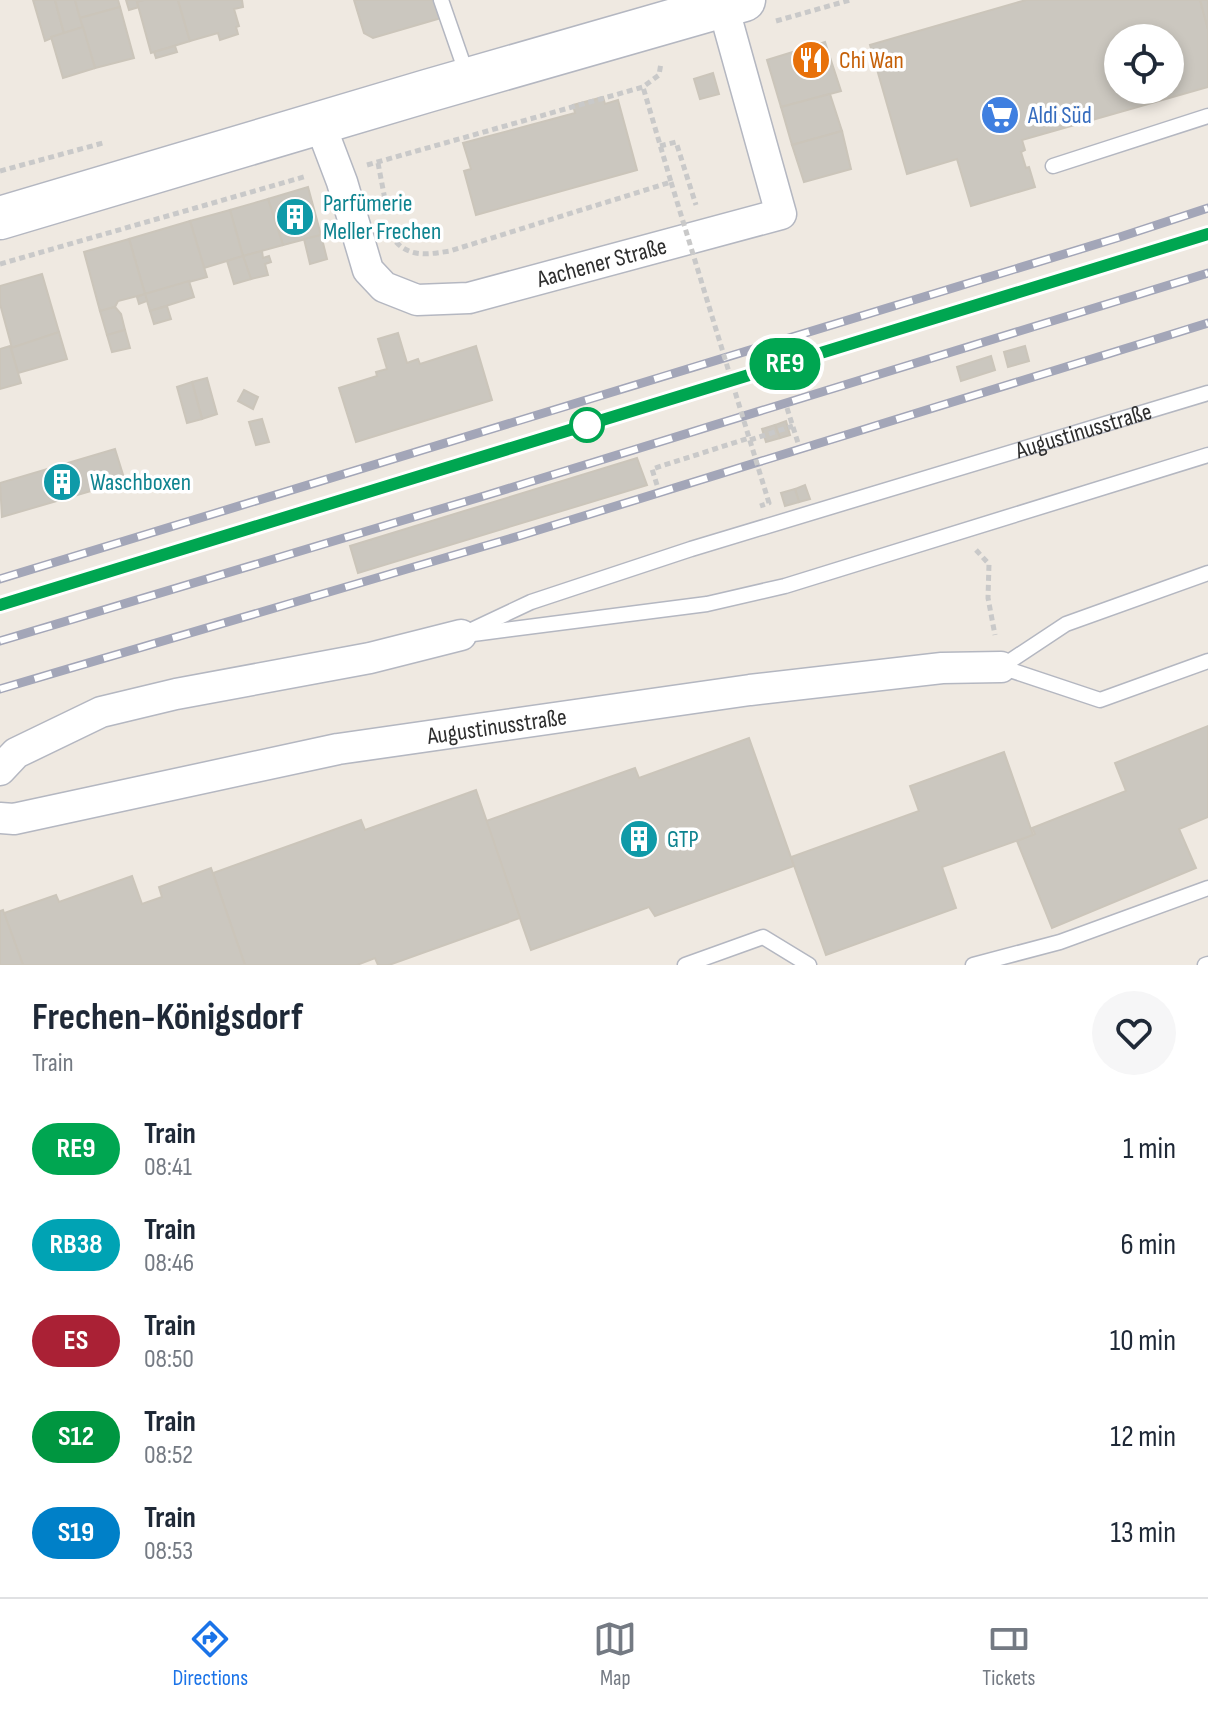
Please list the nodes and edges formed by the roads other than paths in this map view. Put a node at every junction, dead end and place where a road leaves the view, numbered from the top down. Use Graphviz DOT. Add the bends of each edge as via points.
graph roads {
  1 [pos="441,0"];
  2 [pos="733,13"];
  3 [pos="469,79"];
  4 [pos="1208,116"];
  5 [pos="320,124"];
  6 [pos="1053,166"];
  7 [pos="0,218"];
  8 [pos="1208,393"];
  9 [pos="1208,455"];
  10 [pos="1208,573"];
  11 [pos="461,635"];
  12 [pos="1208,661"];
  13 [pos="1001,667"];
  14 [pos="0,770"];
  15 [pos="0,818"];
  16 [pos="1208,888"];
  17 [pos="685,965"];
  18 [pos="809,965"];
  19 [pos="973,965"];
  1 -- 3 [label="lane"];
  2 -- 3 [label="main road"];
  2 -- 5 [label="street, Aachener Straße" via="781,214 469,298 417,300 384,287 368,270"];
  3 -- 5 [label="main road"];
  4 -- 6 [label="lane"];
  5 -- 7 [label="main road"];
  8 -- 11 [label="lane, Augustinusstraße" via="691,549 531,602"];
  9 -- 11 [label="lane, Augustinusstraße" via="785,586 707,604"];
  10 -- 13 [label="lane" via="1066,624"];
  11 -- 14 [label="street, Augustinusstraße" via="101,712 16,753"];
  12 -- 13 [label="lane" via="1100,700"];
  13 -- 15 [label="street, Augustinusstraße" via="942,668 750,690 338,749"];
  16 -- 19 [label="lane" via="1060,942"];
  17 -- 18 [label="lane" via="763,937"];
}
